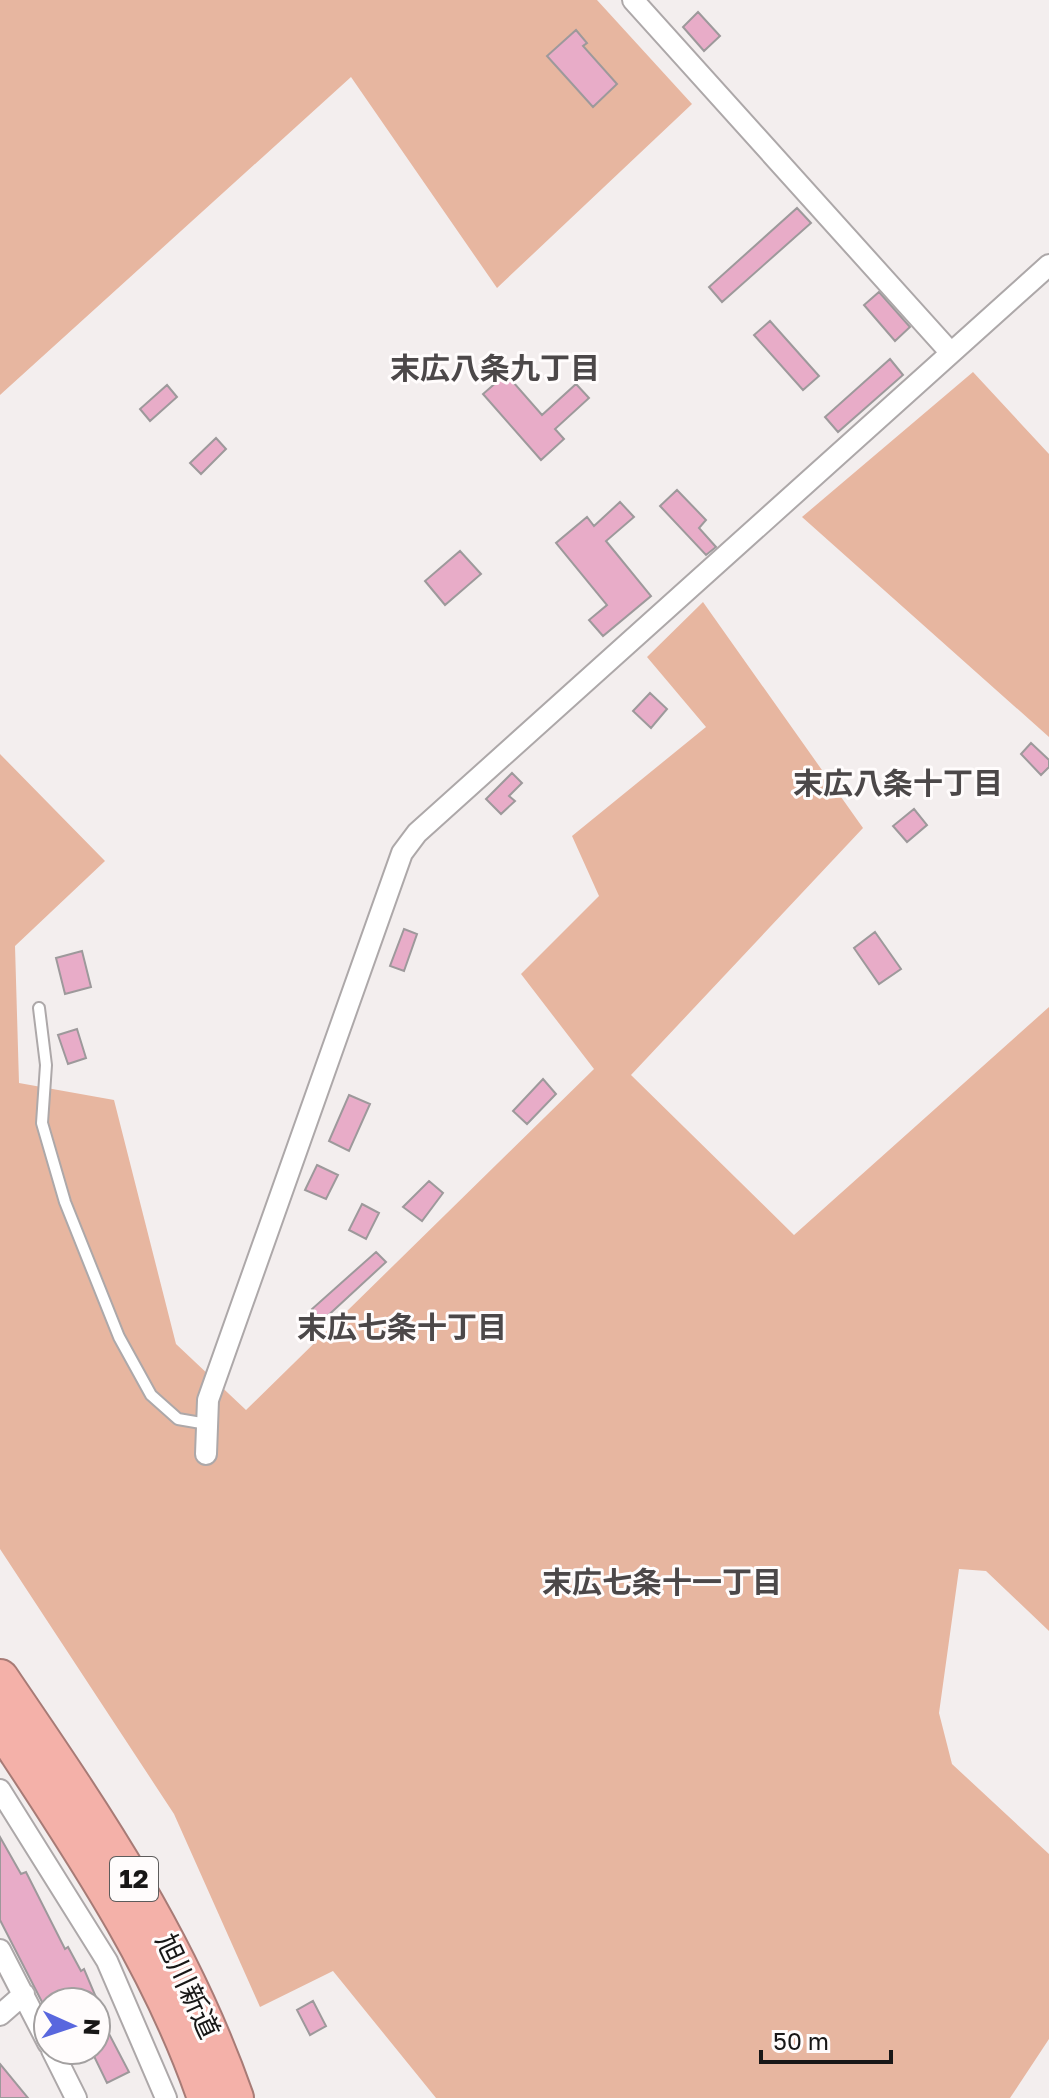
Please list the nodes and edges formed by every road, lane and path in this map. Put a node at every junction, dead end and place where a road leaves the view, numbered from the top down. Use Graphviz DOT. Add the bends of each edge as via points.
graph roads {
  1 [pos="633,0"];
  2 [pos="1049,265"];
  3 [pos="951,353"];
  4 [pos="39,1008"];
  5 [pos="207,1424"];
  6 [pos="206,1454"];
  7 [pos="0,1678"];
  8 [pos="0,1725"];
  9 [pos="0,1790"];
  10 [pos="40,1818"];
  11 [pos="0,1950"];
  12 [pos="24,1994"];
  13 [pos="32,2010"];
  14 [pos="0,2015"];
  15 [pos="60,2066"];
  16 [pos="76,2098"];
  17 [pos="166,2098"];
  18 [pos="206,2098"];
  19 [pos="235,2098"];
  1 -- 3 [label="street"];
  2 -- 3 [label="street"];
  3 -- 5 [label="street" via="428,822 402,853 208,1400"];
  4 -- 5 [label="lane" via="46,1065 42,1123 65,1202 119,1337 151,1395 178,1419"];
  5 -- 6 [label="street"];
  7 -- 19 [label="highway, 旭川新道 / 12" via="166,1936 194,1991"];
  8 -- 10 [label="highway, 旭川新道 / 12"];
  9 -- 10 [label="street"];
  10 -- 17 [label="street"];
  10 -- 18 [label="highway, 旭川新道 / 12" via="111,1899 160,1988"];
  11 -- 12 [label="street"];
  12 -- 13 [label="street"];
  12 -- 14 [label="street"];
  15 -- 16 [label="street"];
}
